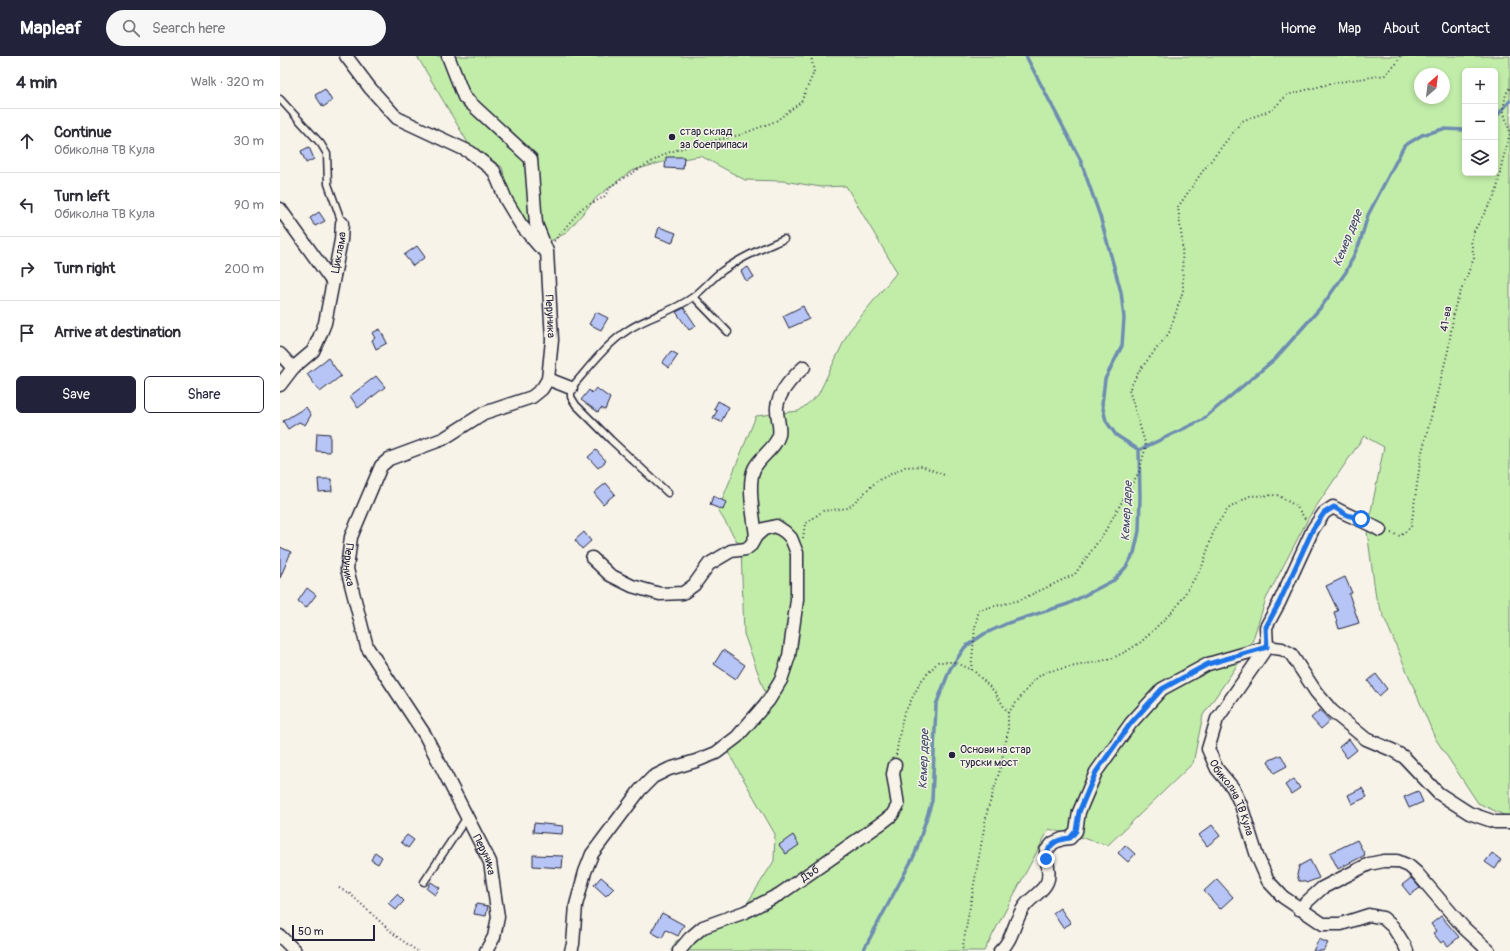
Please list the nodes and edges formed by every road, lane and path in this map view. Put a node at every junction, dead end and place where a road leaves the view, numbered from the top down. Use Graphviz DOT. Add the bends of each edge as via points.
graph roads {
  1 [pos="346,56"];
  2 [pos="448,56"];
  3 [pos="811,56"];
  4 [pos="1400,56"];
  5 [pos="1510,86"];
  6 [pos="280,99"];
  7 [pos="280,209"];
  8 [pos="342,223"];
  9 [pos="784,238"];
  10 [pos="547,252"];
  11 [pos="332,280"];
  12 [pos="694,297"];
  13 [pos="728,332"];
  14 [pos="280,354"];
  15 [pos="804,367"];
  16 [pos="293,368"];
  17 [pos="548,379"];
  18 [pos="280,385"];
  19 [pos="571,388"];
  20 [pos="944,475"];
  21 [pos="668,493"];
  22 [pos="1313,529"];
  23 [pos="1380,530"];
  24 [pos="756,536"];
  25 [pos="804,543"];
  26 [pos="592,558"];
  27 [pos="1267,647"];
  28 [pos="971,670"];
  29 [pos="1008,713"];
  30 [pos="895,764"];
  31 [pos="467,818"];
  32 [pos="1510,822"];
  33 [pos="424,882"];
  34 [pos="339,888"];
  35 [pos="1299,909"];
  36 [pos="280,936"];
  37 [pos="295,951"];
  38 [pos="417,951"];
  39 [pos="486,951"];
  40 [pos="571,951"];
  41 [pos="679,951"];
  42 [pos="962,951"];
  43 [pos="1000,951"];
  44 [pos="1407,951"];
  45 [pos="1489,951"];
  1 -- 10 [label="street" via="397,118 470,152 494,171 520,225"];
  2 -- 10 [label="street, Перуника" via="464,97 531,159 536,224"];
  3 -- 10 [label="path" via="814,72 801,102 776,121 740,135 667,153 637,170 611,186 604,197 582,208 560,232"];
  4 -- 28 [label="path" via="1385,75 1311,87 1287,95 1272,110 1242,121 1182,201 1178,207 1182,240 1183,291 1169,333 1139,371 1130,390 1146,446 1139,472 1104,533 1075,574 1020,600 980,610 975,628"];
  5 -- 23 [label="path, 41-ва" via="1503,109 1510,133 1497,189 1474,231 1474,258 1455,306 1448,351 1422,456 1411,527 1400,536"];
  6 -- 8 [label="lane, Циклама" via="321,144 326,154 328,184"];
  7 -- 11 [label="street"];
  8 -- 11 [label="street, Циклама"];
  9 -- 12 [label="lane" via="739,260 721,272"];
  10 -- 17 [label="street, Перуника" via="552,340"];
  11 -- 16 [label="street, Циклама" via="325,323 313,352"];
  12 -- 13 [label="lane"];
  12 -- 19 [label="lane" via="627,330"];
  14 -- 16 [label="street"];
  15 -- 24 [label="street" via="782,394 777,407 779,434 773,446 754,469 751,482"];
  16 -- 18 [label="street, Циклама"];
  17 -- 19 [label="street"];
  17 -- 31 [label="street, Перуника" via="542,389 532,397 484,413 443,439 389,459 377,474 351,537 347,570 367,648 425,735"];
  19 -- 21 [label="lane" via="571,397 576,405"];
  20 -- 25 [label="path" via="922,466 905,467 877,481 848,508 823,511 805,524"];
  22 -- 23 [label="street" via="1324,513 1334,507"];
  22 -- 27 [label="street" via="1266,627"];
  22 -- 29 [label="path" via="1296,506 1277,495 1249,496 1228,509 1215,527 1202,567 1175,609 1141,642 1110,658 1045,672 1034,680"];
  24 -- 26 [label="street" via="746,549 731,551 709,564 694,585 683,593 660,594 632,586 610,575"];
  24 -- 40 [label="street" via="764,529 776,526 791,538 797,553 797,600 789,656 781,680 769,700 737,737 716,753 652,777 640,790 592,854 576,905"];
  27 -- 32 [label="street" via="1282,649 1291,654 1332,711 1366,739 1404,757 1438,794 1469,813 1495,822"];
  27 -- 35 [label="street, Обиколна ТВ Кула" via="1217,719 1208,749 1217,769 1241,805 1268,881"];
  27 -- 43 [label="street" via="1208,664 1162,689 1131,723 1096,772 1079,812 1076,831 1070,838 1054,843 1046,851 1048,881 1022,909 1006,945"];
  28 -- 29 [label="path" via="994,691"];
  28 -- 30 [label="path" via="955,662 938,662 921,681 903,716"];
  29 -- 42 [label="path" via="1008,732 987,812"];
  30 -- 41 [label="street, Дъб" via="893,774 898,805 892,815 780,894 745,912 703,927"];
  31 -- 33 [label="lane"];
  31 -- 39 [label="street, Перуника" via="490,862 498,917 494,937"];
  34 -- 38 [label="path"];
  35 -- 44 [label="street, Обиколна ТВ Кула" via="1323,924 1340,924 1370,915 1384,918 1393,927"];
  35 -- 45 [label="street" via="1322,888 1369,864 1397,861 1418,873 1464,928"];
  36 -- 37 [label="street"];
}
